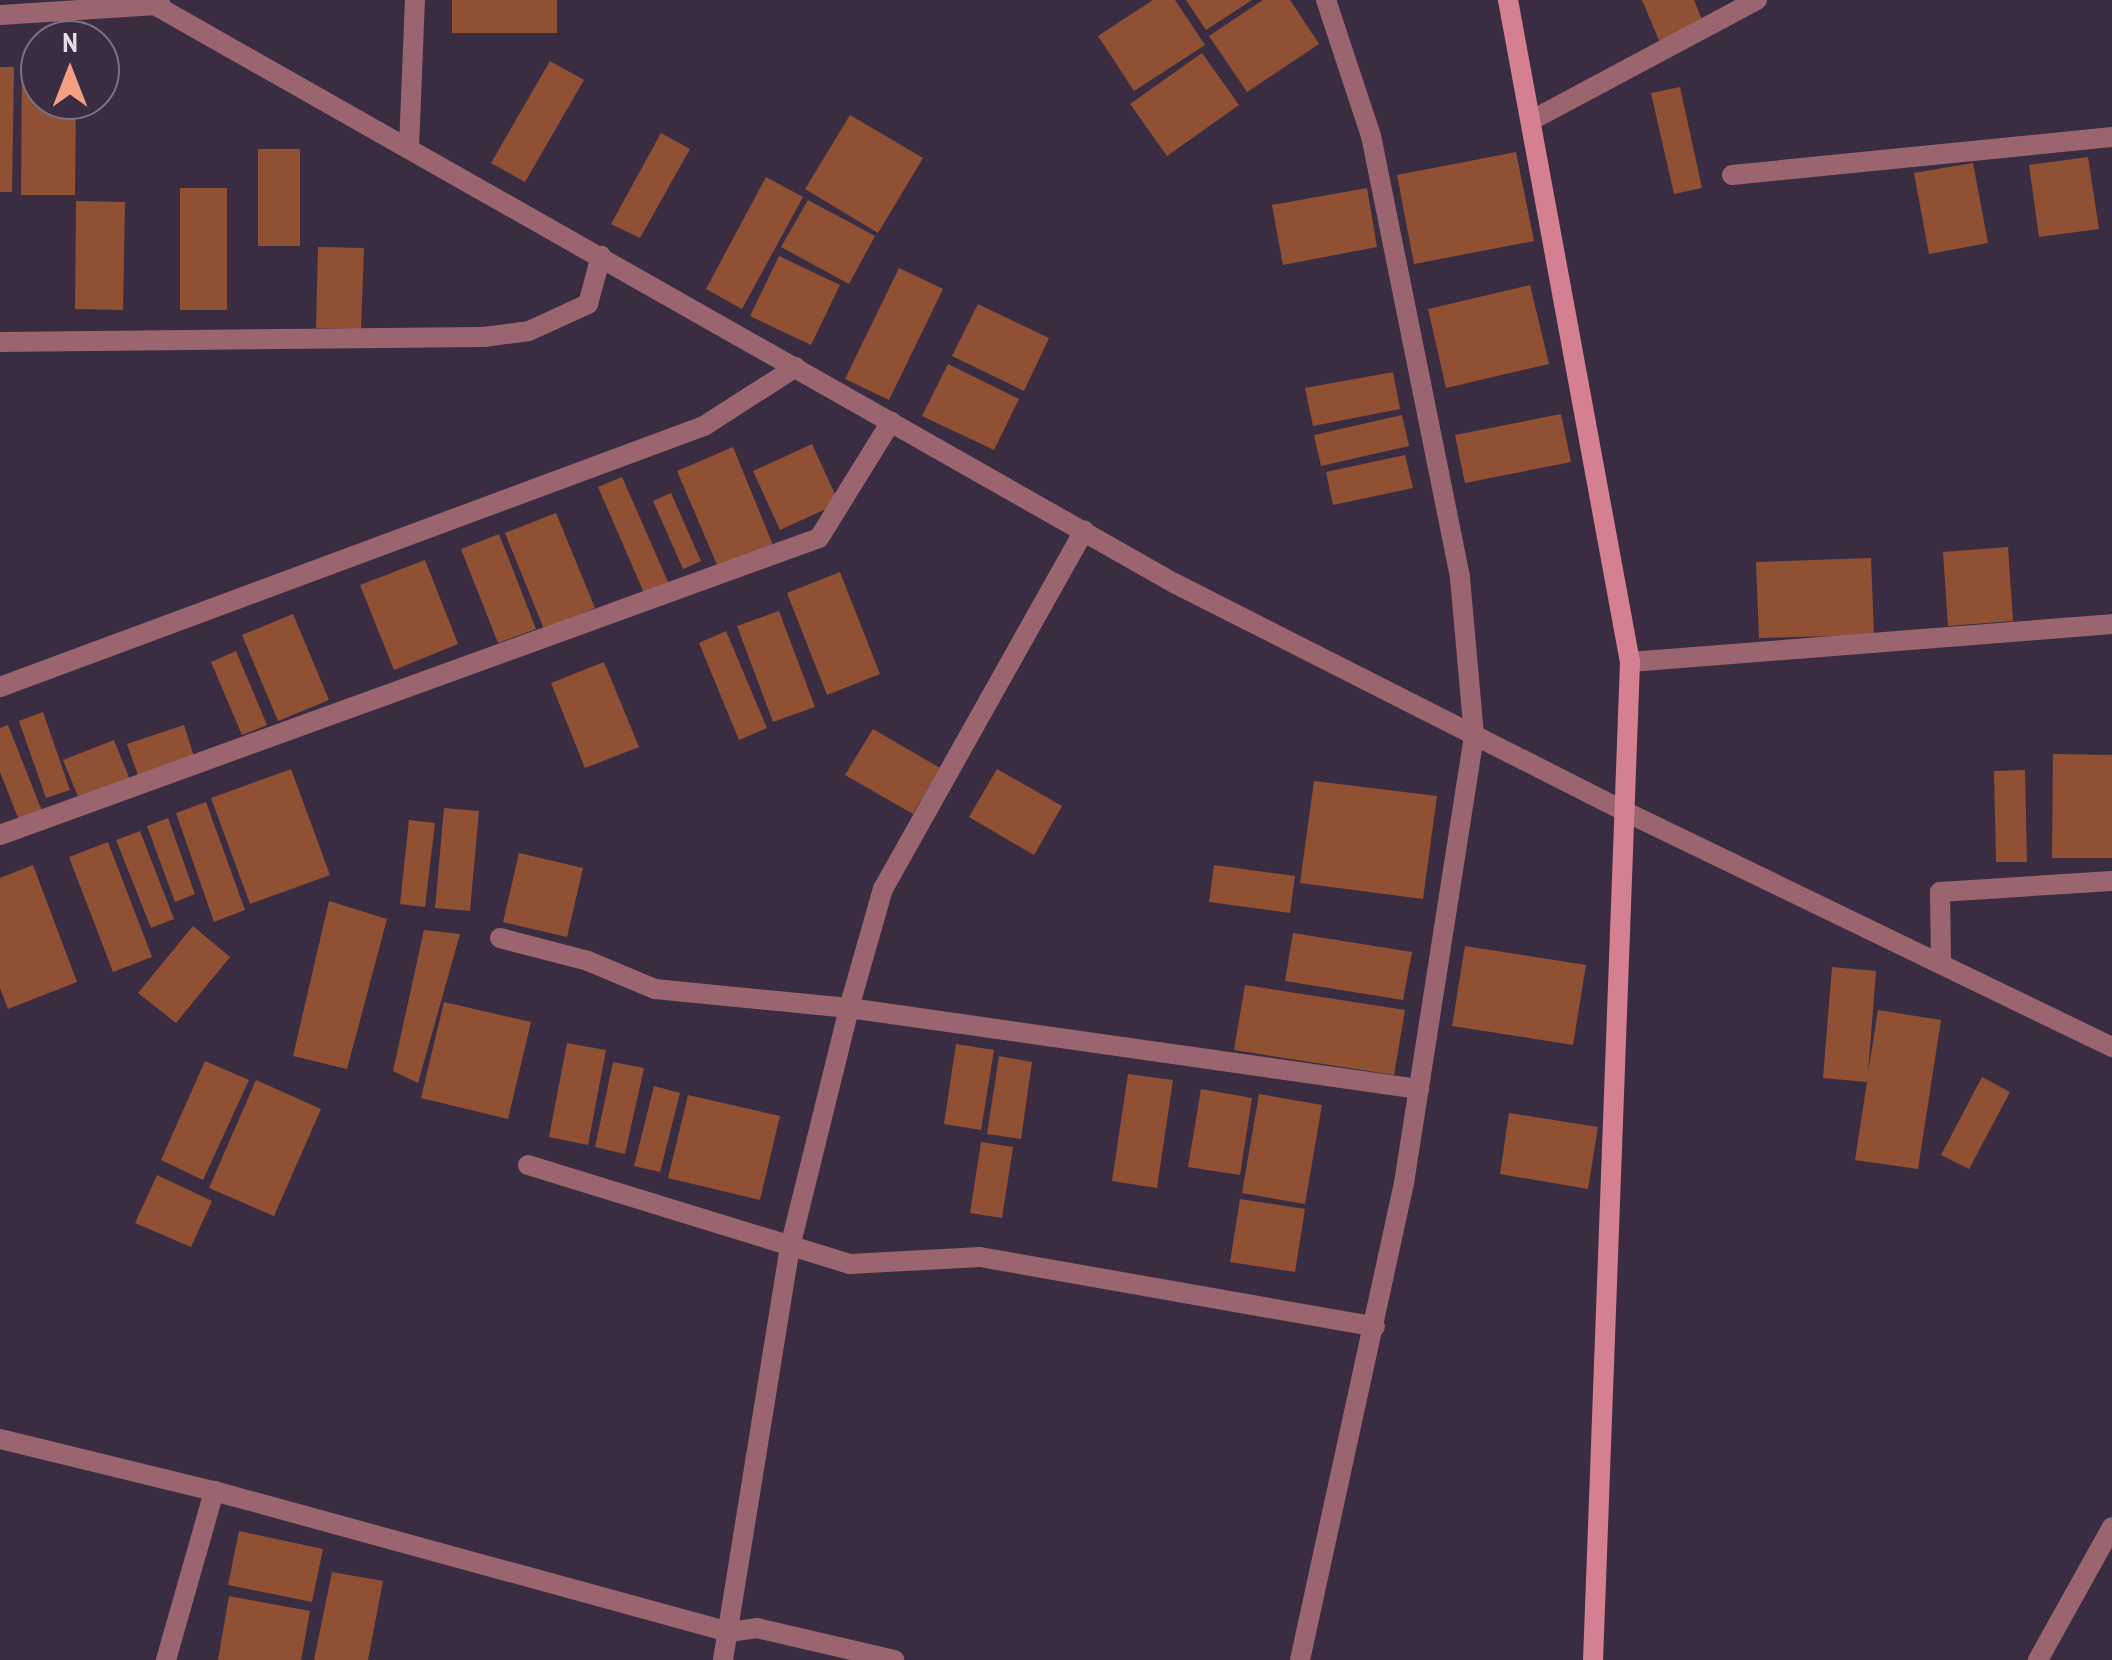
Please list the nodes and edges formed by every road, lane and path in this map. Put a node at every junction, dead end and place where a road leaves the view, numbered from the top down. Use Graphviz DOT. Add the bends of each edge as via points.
graph roads {
  1 [pos="415,0"];
  2 [pos="1326,0"];
  3 [pos="1508,0"];
  4 [pos="1757,0"];
  5 [pos="156,3"];
  6 [pos="0,15"];
  7 [pos="1532,120"];
  8 [pos="2112,136"];
  9 [pos="409,148"];
  10 [pos="1732,175"];
  11 [pos="601,256"];
  12 [pos="0,342"];
  13 [pos="796,367"];
  14 [pos="891,422"];
  15 [pos="1084,531"];
  16 [pos="2112,624"];
  17 [pos="1630,662"];
  18 [pos="0,686"];
  19 [pos="1474,735"];
  20 [pos="1626,812"];
  21 [pos="0,835"];
  22 [pos="2112,881"];
  23 [pos="500,938"];
  24 [pos="1941,962"];
  25 [pos="849,1008"];
  26 [pos="2112,1047"];
  27 [pos="1418,1088"];
  28 [pos="528,1165"];
  29 [pos="790,1247"];
  30 [pos="1374,1328"];
  31 [pos="0,1439"];
  32 [pos="214,1491"];
  33 [pos="2112,1527"];
  34 [pos="730,1632"];
  35 [pos="166,1660"];
  36 [pos="722,1660"];
  37 [pos="894,1660"];
  38 [pos="1300,1660"];
  39 [pos="1593,1660"];
  40 [pos="2038,1660"];
  1 -- 9 [label="street"];
  2 -- 19 [label="street" via="1371,136 1460,577"];
  3 -- 7 [label="street"];
  4 -- 7 [label="street"];
  5 -- 6 [label="street"];
  5 -- 9 [label="street"];
  7 -- 17 [label="street"];
  8 -- 10 [label="street"];
  9 -- 11 [label="street"];
  11 -- 12 [label="street" via="588,304 529,330 484,337"];
  11 -- 13 [label="street"];
  13 -- 14 [label="street"];
  13 -- 18 [label="street" via="704,426"];
  14 -- 15 [label="street"];
  14 -- 21 [label="street" via="819,538"];
  15 -- 19 [label="street"];
  15 -- 25 [label="street" via="883,888"];
  16 -- 17 [label="street"];
  17 -- 20 [label="street"];
  19 -- 20 [label="street"];
  19 -- 27 [label="street"];
  20 -- 24 [label="street"];
  20 -- 39 [label="street"];
  22 -- 24 [label="street" via="1940,892"];
  23 -- 25 [label="street" via="588,961 655,989"];
  24 -- 26 [label="street"];
  25 -- 27 [label="street"];
  25 -- 29 [label="street"];
  27 -- 30 [label="street"];
  28 -- 29 [label="street"];
  29 -- 30 [label="street" via="850,1264 980,1257"];
  29 -- 34 [label="street"];
  30 -- 38 [label="street"];
  31 -- 32 [label="street"];
  32 -- 34 [label="street"];
  32 -- 35 [label="street"];
  33 -- 40 [label="street"];
  34 -- 36 [label="street"];
  34 -- 37 [label="street" via="758,1628"];
}
